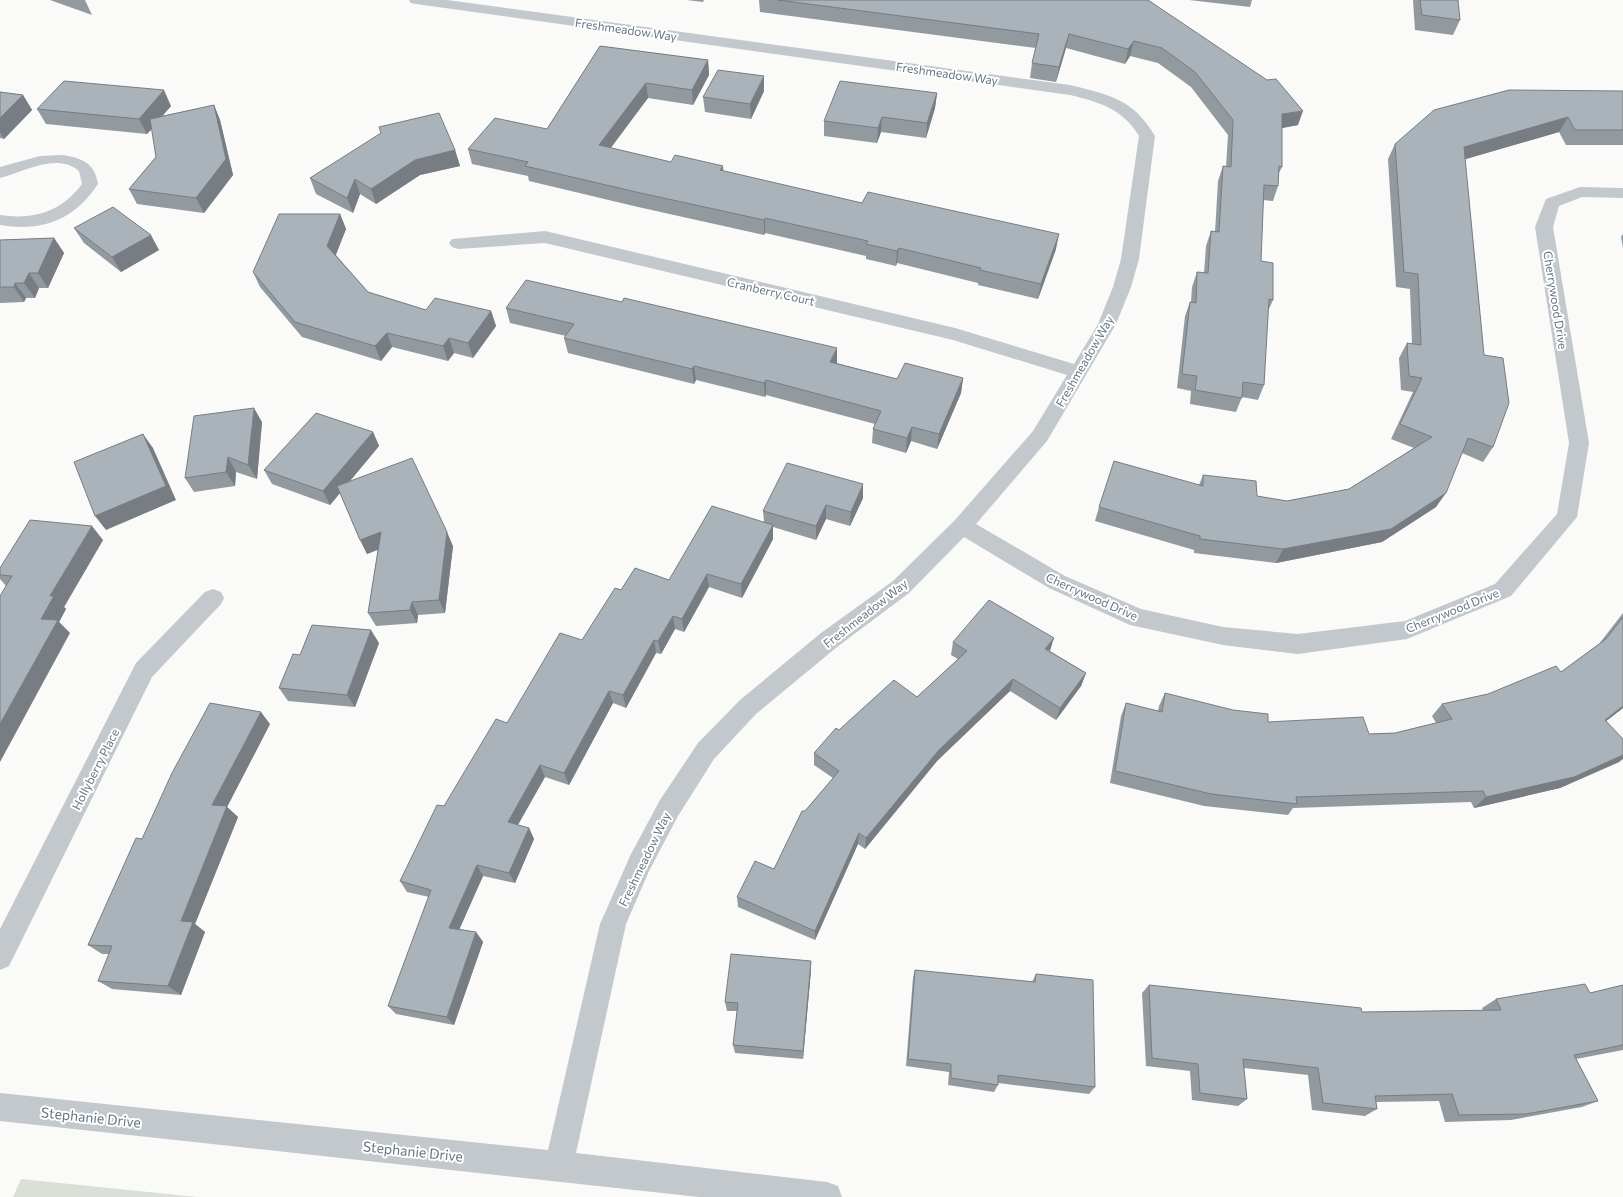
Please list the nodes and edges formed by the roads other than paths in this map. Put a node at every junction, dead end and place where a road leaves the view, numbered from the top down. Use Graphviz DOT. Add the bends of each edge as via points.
graph roads {
  1 [pos="416,0"];
  2 [pos="0,174"];
  3 [pos="1623,193"];
  4 [pos="0,220"];
  5 [pos="458,244"];
  6 [pos="1079,372"];
  7 [pos="962,526"];
  8 [pos="213,598"];
  9 [pos="0,957"];
  10 [pos="0,1107"];
  11 [pos="559,1166"];
  12 [pos="827,1197"];
  1 -- 6 [label="street, Freshmeadow Way" via="1070,90 1106,99 1128,110 1141,123 1147,136 1130,259 1107,324"];
  2 -- 4 [label="street" via="40,160 63,160 82,165 88,172 90,184 83,196 70,208 43,220 14,223"];
  3 -- 7 [label="street, Cherrywood Drive" via="1580,192 1552,203 1544,227 1580,443 1567,517 1503,590 1407,630 1298,644 1223,636 1138,618 1057,582"];
  5 -- 6 [label="street, Cranberry Court" via="545,238 954,334"];
  6 -- 7 [label="street, Freshmeadow Way" via="1040,436"];
  7 -- 11 [label="street, Freshmeadow Way" via="901,587 829,640 748,707 706,751 669,808 640,863 613,924"];
  8 -- 9 [label="street, Hollyberry Place" via="144,670"];
  10 -- 11 [label="street, Stephanie Drive"];
  11 -- 12 [label="street, Stephanie Drive"];
}
